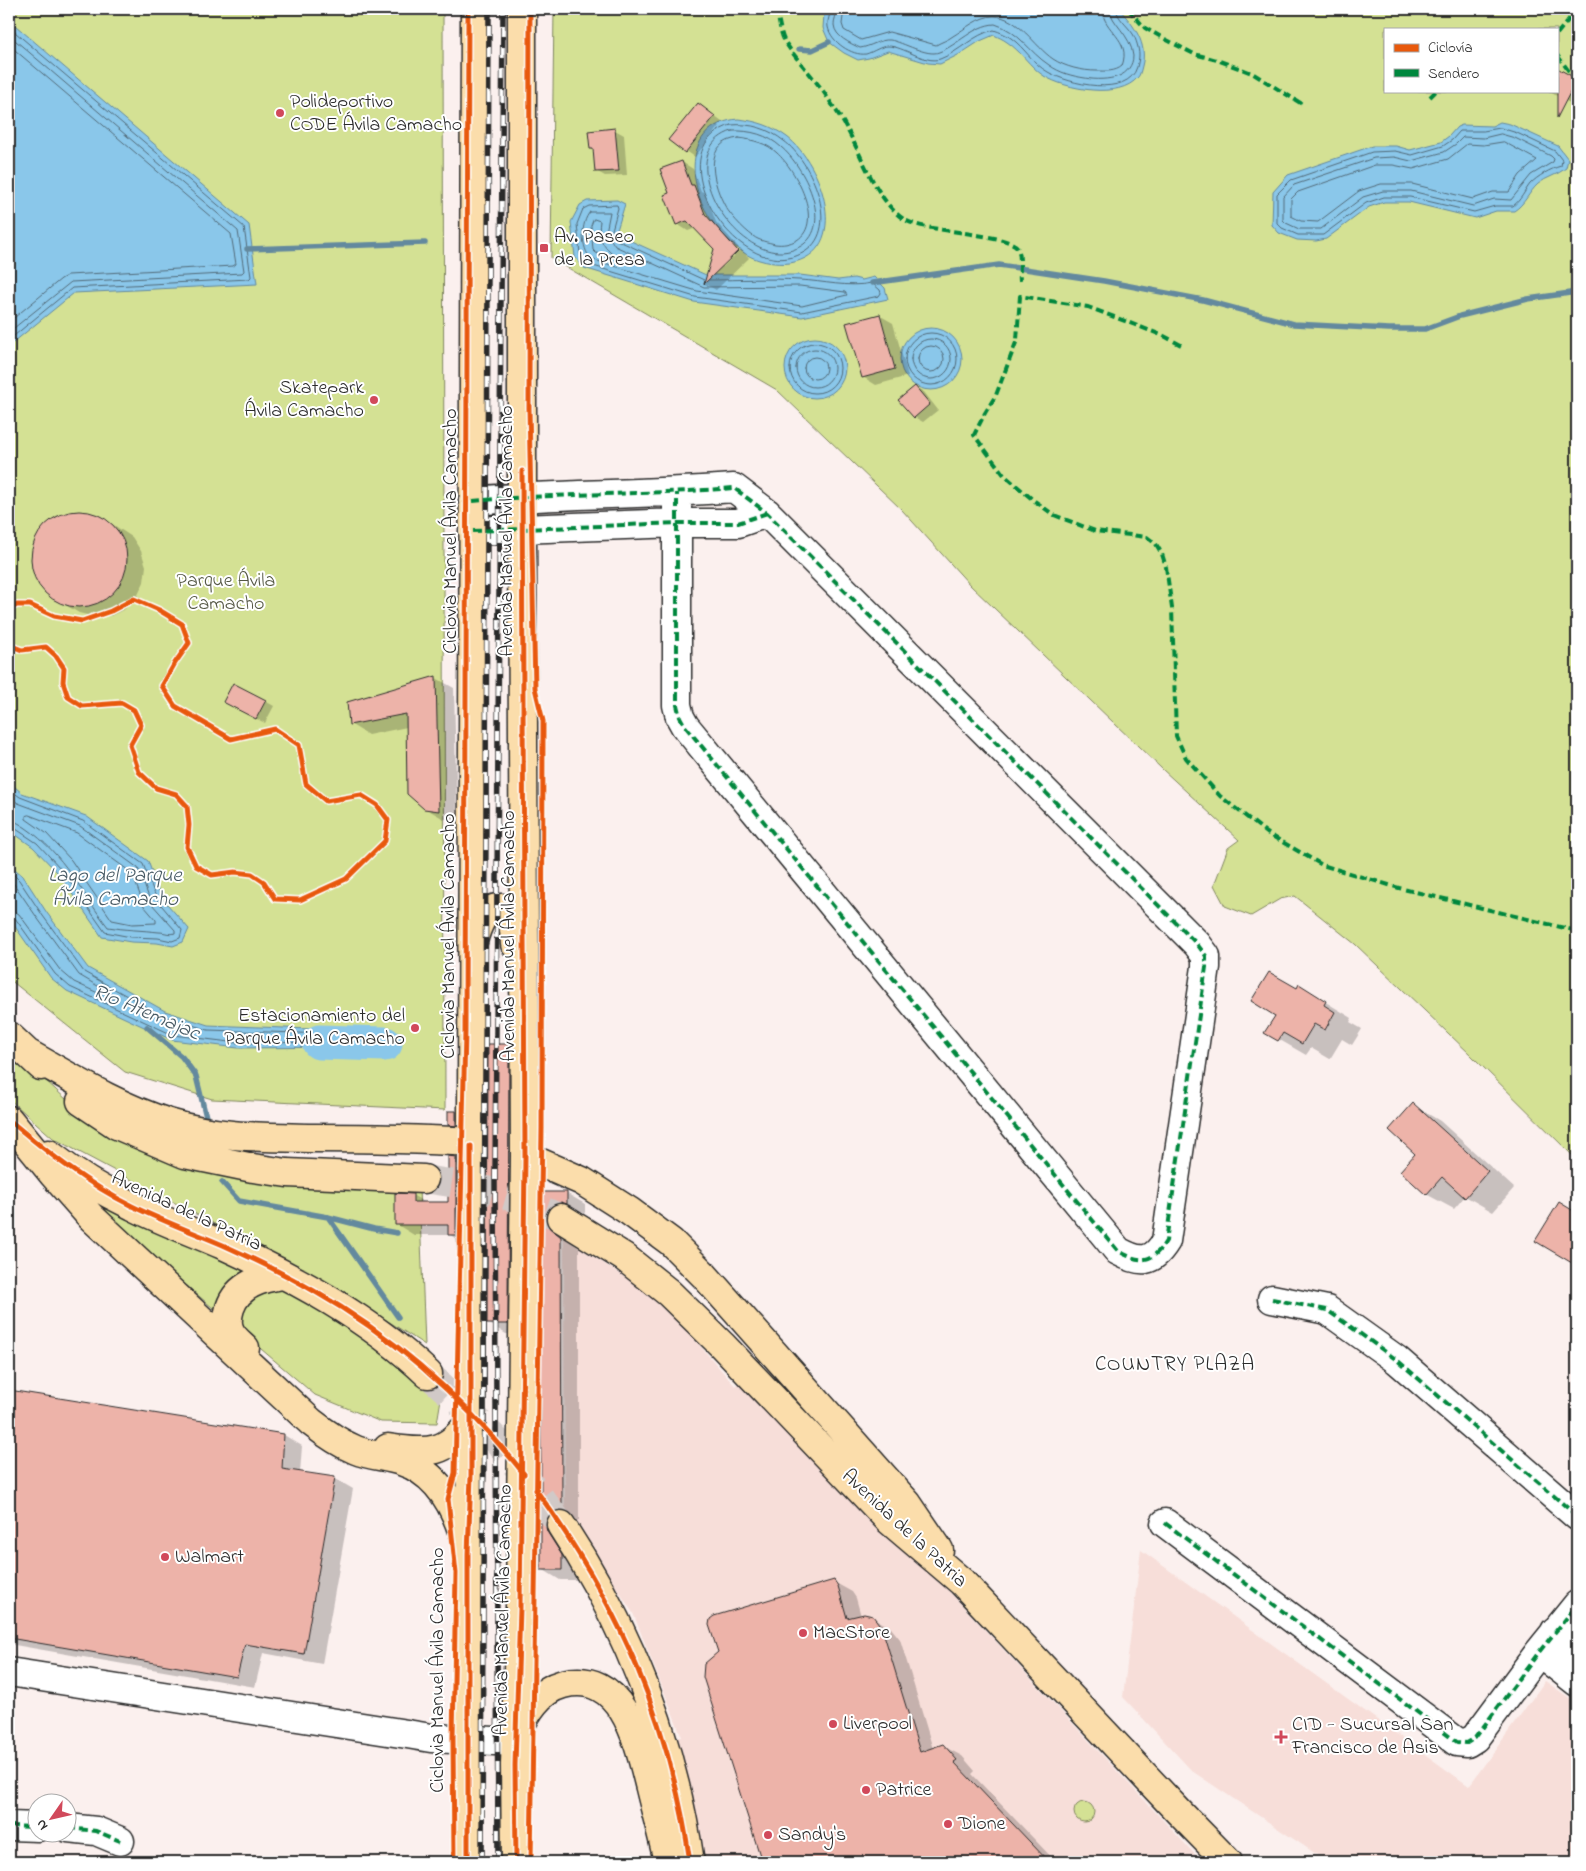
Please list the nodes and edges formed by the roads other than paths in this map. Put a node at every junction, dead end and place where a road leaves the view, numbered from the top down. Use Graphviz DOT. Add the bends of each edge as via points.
graph roads {
  1 [pos="474,9"];
  2 [pos="522,9"];
  3 [pos="677,493"];
  4 [pos="522,496"];
  5 [pos="473,501"];
  6 [pos="767,513"];
  7 [pos="677,523"];
  8 [pos="522,530"];
  9 [pos="473,531"];
  10 [pos="471,948"];
  11 [pos="524,1020"];
  12 [pos="18,1044"];
  13 [pos="9,1120"];
  14 [pos="470,1142"];
  15 [pos="525,1156"];
  16 [pos="424,1179"];
  17 [pos="561,1218"];
  18 [pos="283,1275"];
  19 [pos="1272,1299"];
  20 [pos="428,1374"];
  21 [pos="471,1419"];
  22 [pos="1577,1516"];
  23 [pos="1165,1523"];
  24 [pos="561,1525"];
  25 [pos="468,1554"];
  26 [pos="962,1582"];
  27 [pos="1577,1605"];
  28 [pos="1555,1631"];
  29 [pos="1577,1649"];
  30 [pos="1539,1652"];
  31 [pos="9,1672"];
  32 [pos="1577,1682"];
  33 [pos="456,1739"];
  34 [pos="516,1742"];
  35 [pos="9,1826"];
  36 [pos="28,1826"];
  37 [pos="78,1829"];
  38 [pos="120,1841"];
  39 [pos="468,1862"];
  40 [pos="516,1862"];
  41 [pos="668,1862"];
  42 [pos="690,1862"];
  43 [pos="1228,1862"];
  1 -- 5 [label="main road, Avenida Manuel Ávila Camacho"];
  2 -- 4 [label="main road, Avenida Manuel Ávila Camacho"];
  3 -- 4 [label="street"];
  3 -- 6 [label="street" via="734,488"];
  3 -- 7 [label="street"];
  4 -- 5 [label="street"];
  4 -- 8 [label="main road, Avenida Manuel Ávila Camacho"];
  5 -- 9 [label="main road, Avenida Manuel Ávila Camacho"];
  6 -- 7 [label="street" via="738,522"];
  6 -- 7 [label="street" via="1206,956 1166,1241 1158,1254 1146,1259 1132,1258 1118,1251 680,717 677,705"];
  7 -- 8 [label="street"];
  8 -- 9 [label="street"];
  8 -- 11 [label="main road, Avenida Manuel Ávila Camacho"];
  9 -- 10 [label="main road, Avenida Manuel Ávila Camacho"];
  10 -- 11 [label="main road" via="482,917 497,908 507,911 513,924"];
  10 -- 14 [label="main road, Avenida Manuel Ávila Camacho"];
  11 -- 15 [label="main road, Avenida Manuel Ávila Camacho"];
  12 -- 14 [label="main road" via="112,1100 145,1115 200,1131 230,1136"];
  12 -- 16 [label="main road" via="81,1101 110,1120 185,1154 286,1173"];
  13 -- 18 [label="main road, Avenida de la Patria" via="91,1183 132,1206"];
  13 -- 25 [label="main road" via="91,1217 310,1422 348,1446 410,1464 433,1480 444,1492 458,1518"];
  14 -- 21 [label="main road, Avenida Manuel Ávila Camacho"];
  15 -- 26 [label="main road" via="582,1181 671,1242 907,1503"];
  15 -- 34 [label="main road, Avenida Manuel Ávila Camacho"];
  17 -- 26 [label="main road, Avenida de la Patria" via="624,1257 669,1293 889,1520"];
  18 -- 20 [label="main road, Avenida de la Patria" via="367,1324"];
  18 -- 21 [label="main road" via="258,1280 240,1292 229,1310 228,1325 236,1340 326,1423 345,1434 382,1447 427,1451 456,1439"];
  19 -- 22 [label="street" via="1326,1310 1397,1360"];
  21 -- 25 [label="main road, Avenida Manuel Ávila Camacho"];
  23 -- 30 [label="street" via="1457,1742 1466,1743 1475,1738"];
  24 -- 42 [label="main road" via="596,1581 653,1706 680,1806"];
  25 -- 33 [label="main road, Avenida Manuel Ávila Camacho"];
  26 -- 43 [label="main road, Avenida de la Patria"];
  27 -- 28 [label="street"];
  28 -- 29 [label="street"];
  28 -- 30 [label="street"];
  30 -- 32 [label="street"];
  31 -- 33 [label="street" via="332,1723"];
  33 -- 34 [label="street"];
  33 -- 39 [label="main road, Avenida Manuel Ávila Camacho"];
  34 -- 40 [label="main road, Avenida Manuel Ávila Camacho"];
  34 -- 41 [label="main road" via="530,1708 558,1685 584,1682 608,1694 622,1708 638,1744"];
  35 -- 36 [label="street"];
  37 -- 38 [label="street"];
}
